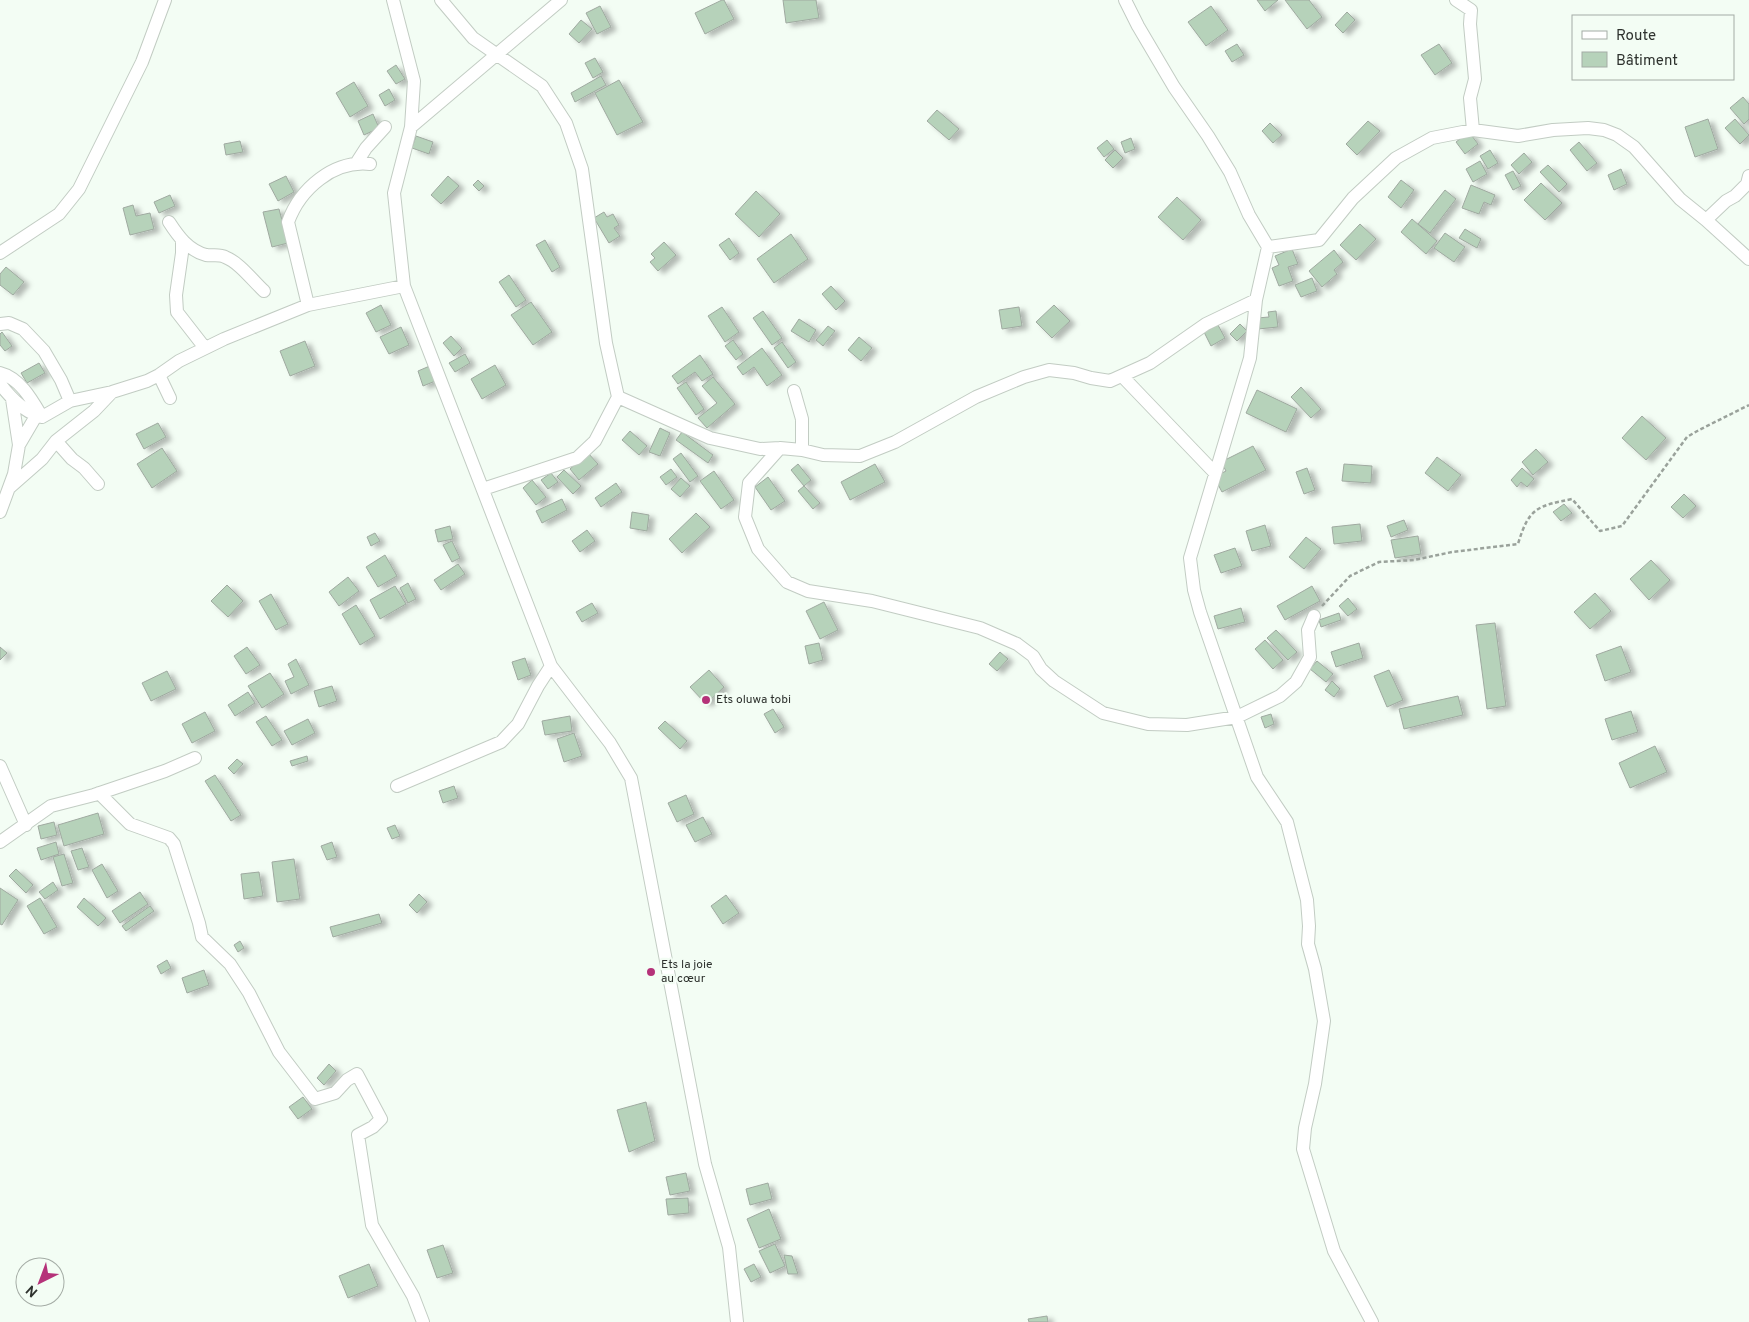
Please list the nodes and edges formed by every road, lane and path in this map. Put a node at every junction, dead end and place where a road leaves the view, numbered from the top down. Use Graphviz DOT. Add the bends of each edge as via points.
graph roads {
  1 [pos="165,0"];
  2 [pos="393,0"];
  3 [pos="441,0"];
  4 [pos="561,0"];
  5 [pos="1126,0"];
  6 [pos="1456,0"];
  7 [pos="498,55"];
  8 [pos="385,126"];
  9 [pos="411,127"];
  10 [pos="1473,130"];
  11 [pos="1749,176"];
  12 [pos="1749,191"];
  13 [pos="1734,196"];
  14 [pos="1706,220"];
  15 [pos="169,222"];
  16 [pos="182,240"];
  17 [pos="1268,246"];
  18 [pos="0,253"];
  19 [pos="1749,259"];
  20 [pos="404,286"];
  21 [pos="264,291"];
  22 [pos="1256,300"];
  23 [pos="308,305"];
  24 [pos="0,324"];
  25 [pos="205,348"];
  26 [pos="0,373"];
  27 [pos="159,375"];
  28 [pos="1122,376"];
  29 [pos="0,384"];
  30 [pos="112,392"];
  31 [pos="794,392"];
  32 [pos="618,397"];
  33 [pos="170,398"];
  34 [pos="12,399"];
  35 [pos="70,401"];
  36 [pos="1749,405"];
  37 [pos="39,416"];
  38 [pos="56,440"];
  39 [pos="19,445"];
  40 [pos="780,448"];
  41 [pos="802,450"];
  42 [pos="1215,473"];
  43 [pos="98,484"];
  44 [pos="9,488"];
  45 [pos="483,489"];
  46 [pos="0,512"];
  47 [pos="1314,616"];
  48 [pos="551,666"];
  49 [pos="1237,717"];
  50 [pos="195,758"];
  51 [pos="0,766"];
  52 [pos="397,786"];
  53 [pos="99,793"];
  54 [pos="26,825"];
  55 [pos="0,842"];
  56 [pos="423,1322"];
  57 [pos="737,1322"];
  58 [pos="1372,1322"];
  1 -- 18 [label="street" via="142,62 79,189 59,214"];
  2 -- 9 [label="street" via="414,81"];
  3 -- 7 [label="street" via="473,38"];
  4 -- 7 [label="street"];
  5 -- 17 [label="street" via="1174,87 1230,172"];
  6 -- 10 [label="street" via="1471,10 1475,79 1470,98"];
  7 -- 9 [label="street"];
  7 -- 32 [label="street" via="542,86 566,122 582,169 606,343"];
  8 -- 23 [label="street" via="366,148 364,163 330,172 300,196 292,210 288,222"];
  9 -- 20 [label="street" via="394,193"];
  10 -- 14 [label="street" via="1518,136 1588,128 1617,135 1634,148 1680,199"];
  10 -- 17 [label="street" via="1432,138 1396,158 1353,198 1319,240"];
  11 -- 13 [label="street" via="1748,184"];
  12 -- 13 [label="street"];
  13 -- 14 [label="street"];
  14 -- 19 [label="street"];
  15 -- 16 [label="street"];
  16 -- 21 [label="street" via="202,253 223,255 233,261"];
  16 -- 25 [label="street" via="176,295 178,312"];
  17 -- 22 [label="street"];
  20 -- 23 [label="street"];
  20 -- 45 [label="street"];
  22 -- 28 [label="street" via="1206,324 1150,363"];
  22 -- 42 [label="street" via="1250,358"];
  23 -- 25 [label="street"];
  24 -- 35 [label="street" via="9,323 23,329 44,351"];
  25 -- 27 [label="street"];
  26 -- 37 [label="street" via="6,374 30,396"];
  27 -- 30 [label="street"];
  27 -- 33 [label="street"];
  28 -- 41 [label="street" via="1110,381 1049,370 976,397 895,442 860,456 823,455"];
  28 -- 42 [label="street"];
  29 -- 34 [label="street"];
  30 -- 35 [label="street"];
  30 -- 38 [label="street"];
  31 -- 41 [label="street" via="802,419"];
  32 -- 40 [label="street" via="710,438 760,449"];
  32 -- 45 [label="street" via="595,441 577,458"];
  34 -- 37 [label="street"];
  34 -- 39 [label="street"];
  35 -- 37 [label="street"];
  36 -- 47 [label="path" via="1687,437 1622,526 1600,531 1572,499 1545,505 1533,512 1518,544 1414,560 1379,562 1350,576"];
  37 -- 39 [label="street"];
  38 -- 43 [label="street"];
  38 -- 44 [label="street" via="42,459"];
  39 -- 44 [label="street"];
  40 -- 41 [label="street"];
  40 -- 49 [label="street" via="748,483 745,517 758,549 788,582 808,591 872,601 980,628 1017,644 1033,656 1054,681 1103,713 1148,724 1187,725"];
  42 -- 49 [label="street" via="1190,558 1200,612"];
  44 -- 46 [label="street"];
  45 -- 48 [label="street"];
  47 -- 49 [label="street" via="1308,630 1310,657 1296,682 1280,696"];
  48 -- 52 [label="street" via="518,724 501,742"];
  48 -- 57 [label="street" via="610,743 631,778 705,1164 730,1247"];
  49 -- 58 [label="street" via="1258,777 1287,822 1307,900 1308,944 1324,1021 1303,1149 1334,1251"];
  50 -- 53 [label="street" via="165,772"];
  51 -- 54 [label="street"];
  53 -- 54 [label="street" via="51,806"];
  53 -- 56 [label="street" via="130,824 170,838 202,937 230,964 279,1052 315,1099 335,1093 357,1074 381,1119 358,1135 372,1225 413,1296"];
  54 -- 55 [label="street"];
}
